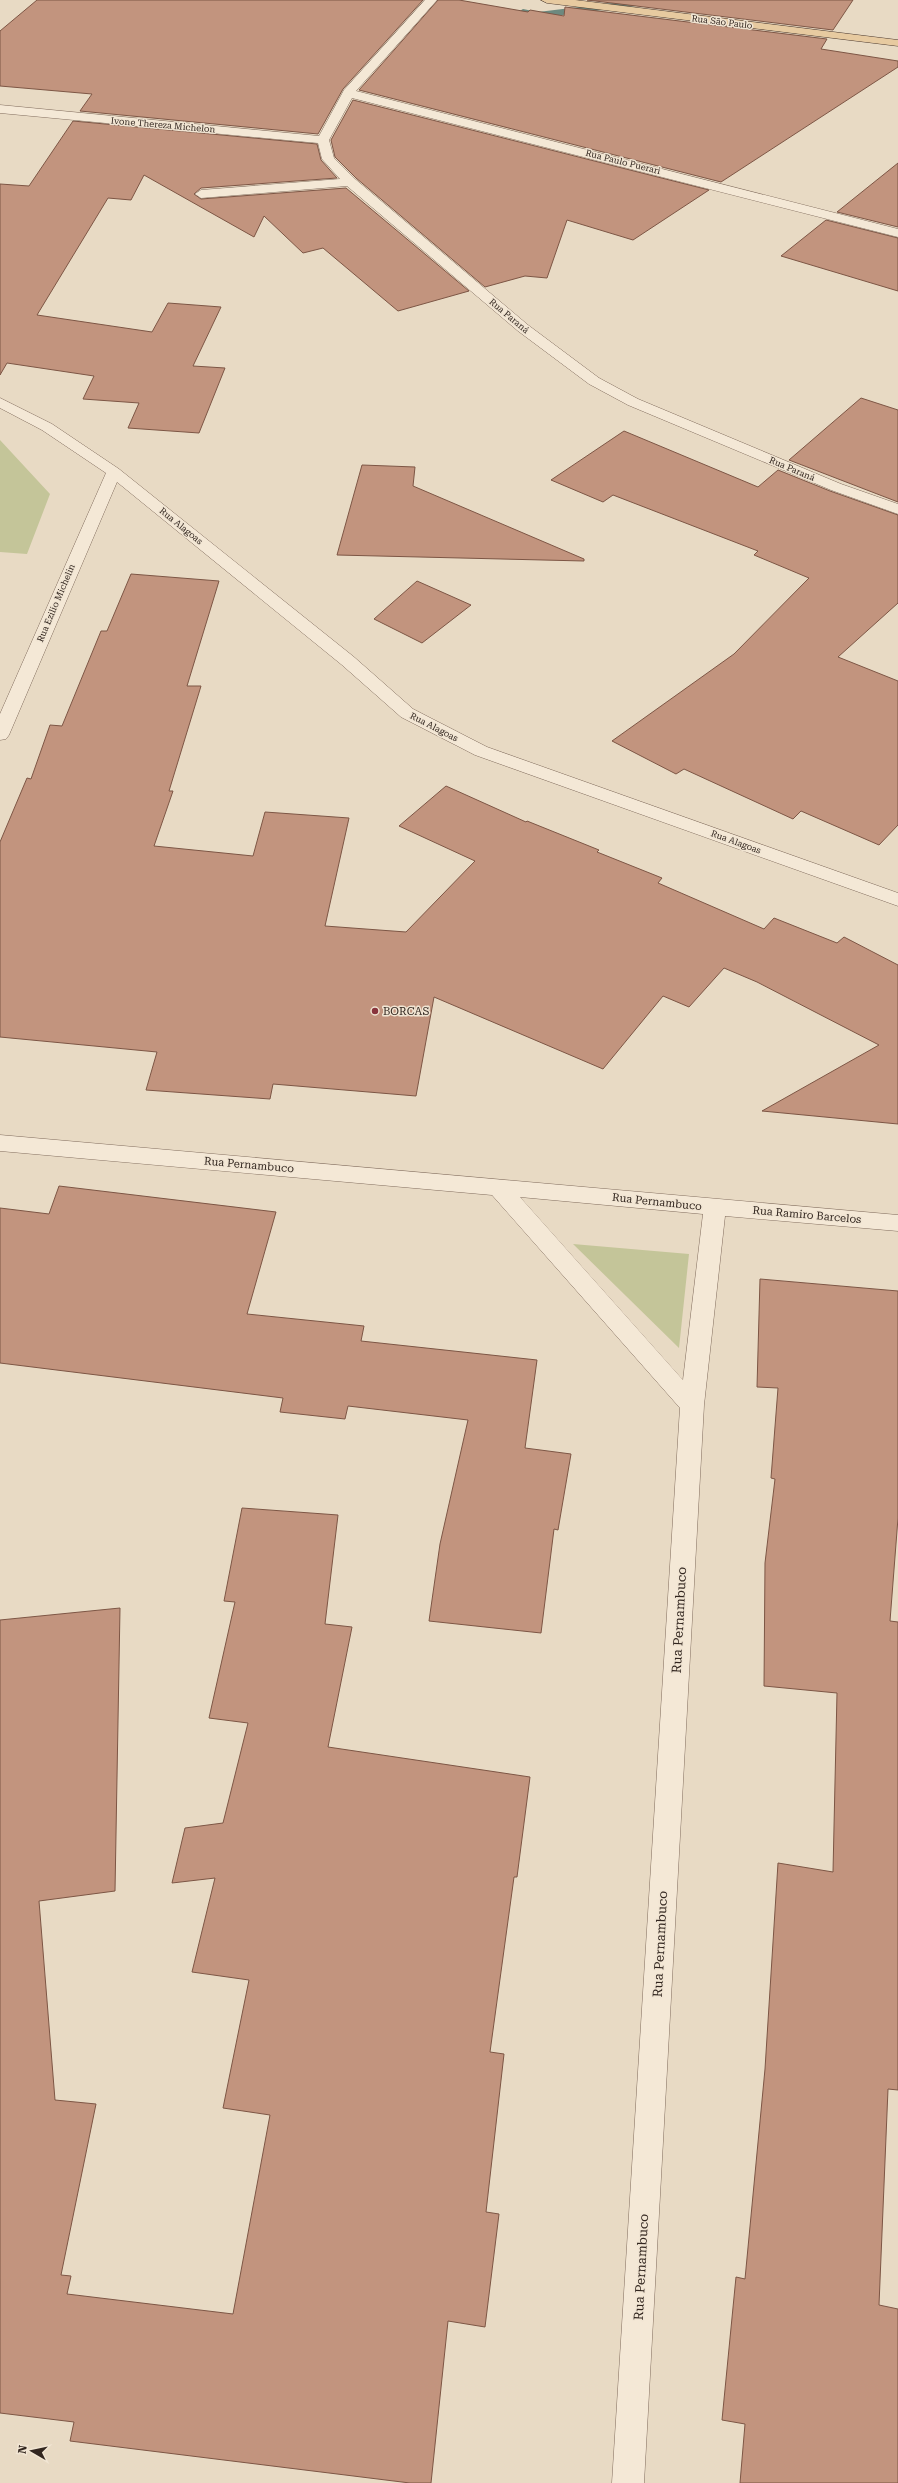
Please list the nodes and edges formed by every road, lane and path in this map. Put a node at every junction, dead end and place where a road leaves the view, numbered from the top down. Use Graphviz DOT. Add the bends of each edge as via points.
graph roads {
  1 [pos="431,0"];
  2 [pos="547,0"];
  3 [pos="898,43"];
  4 [pos="348,93"];
  5 [pos="1,111"];
  6 [pos="323,140"];
  7 [pos="350,182"];
  8 [pos="201,194"];
  9 [pos="898,233"];
  10 [pos="0,402"];
  11 [pos="114,472"];
  12 [pos="898,509"];
  13 [pos="0,735"];
  14 [pos="898,900"];
  15 [pos="0,1143"];
  16 [pos="497,1186"];
  17 [pos="715,1207"];
  18 [pos="898,1223"];
  19 [pos="692,1405"];
  20 [pos="628,2483"];
  1 -- 4 [label="street"];
  2 -- 3 [label="main road, Rua São Paulo"];
  4 -- 6 [label="street"];
  4 -- 9 [label="street, Rua Paulo Puerari"];
  5 -- 6 [label="street, Ivone Thereza Michelon"];
  6 -- 7 [label="street, Rua Paraná" via="328,159"];
  7 -- 8 [label="street"];
  7 -- 12 [label="street, Rua Paraná" via="523,328 594,381 640,405 836,487"];
  10 -- 11 [label="street, Rua Alagoas" via="47,427"];
  11 -- 13 [label="street, Rua Ezilio Michelin"];
  11 -- 14 [label="street, Rua Alagoas" via="348,661 407,713 481,751"];
  15 -- 16 [label="street, Rua Pernambuco"];
  16 -- 17 [label="street, Rua Pernambuco"];
  16 -- 19 [label="street"];
  17 -- 18 [label="street, Rua Ramiro Barcelos"];
  17 -- 19 [label="street, Rua Pernambuco"];
  19 -- 20 [label="street, Rua Pernambuco"];
}
